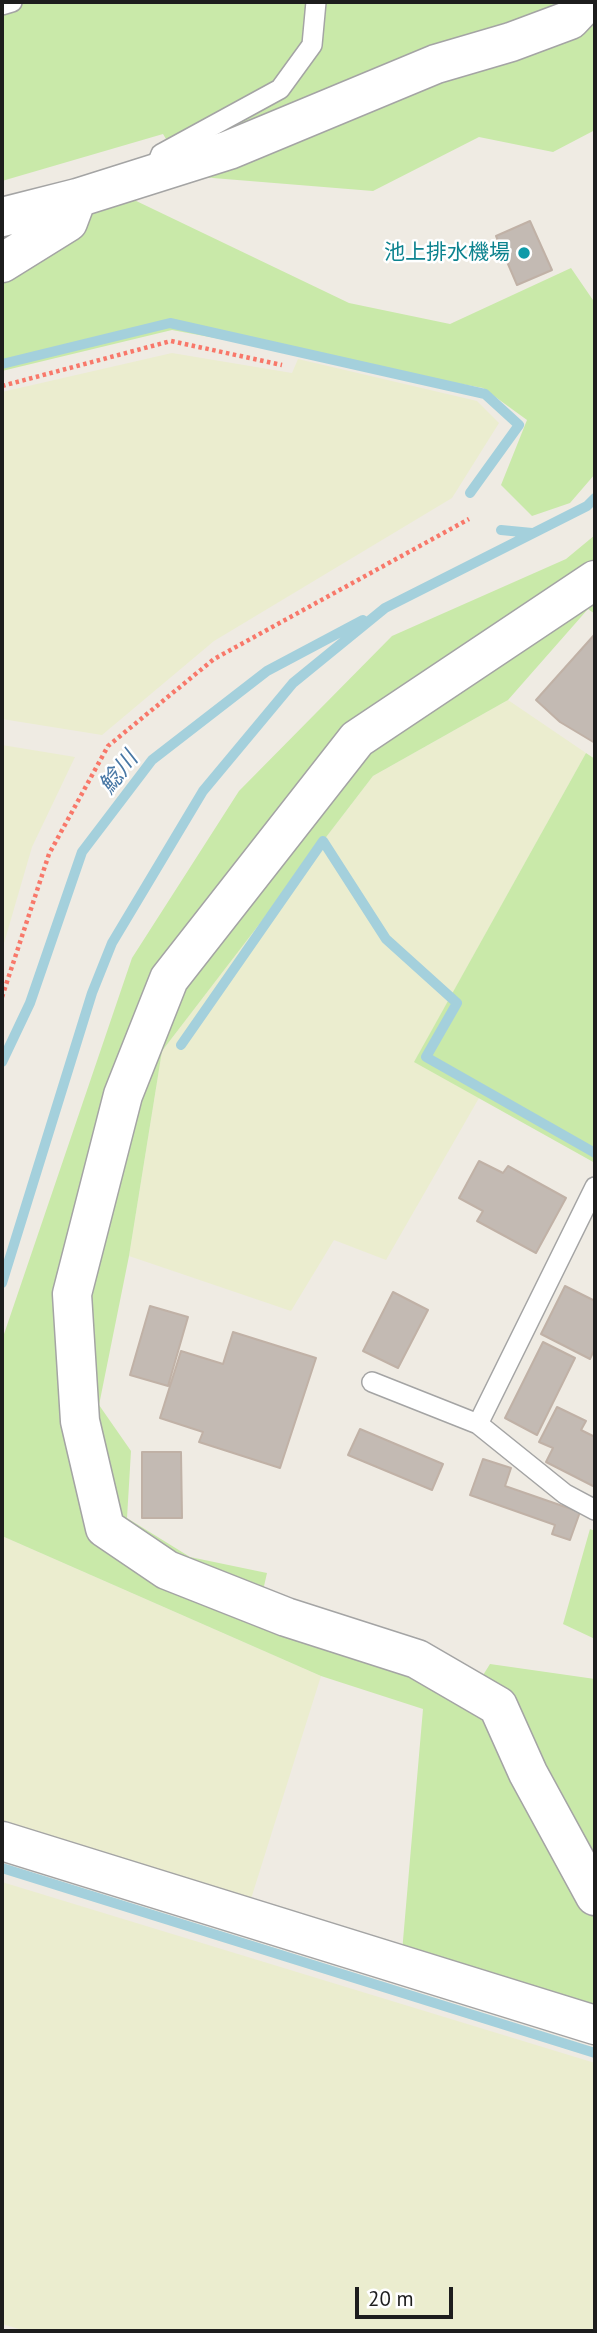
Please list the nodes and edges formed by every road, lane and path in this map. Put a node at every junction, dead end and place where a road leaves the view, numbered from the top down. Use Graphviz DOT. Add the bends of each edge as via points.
graph roads {
  1 [pos="12,2"];
  2 [pos="316,2"];
  3 [pos="587,2"];
  4 [pos="2,5"];
  5 [pos="152,174"];
  6 [pos="78,198"];
  7 [pos="2,217"];
  8 [pos="2,263"];
  9 [pos="282,365"];
  10 [pos="2,386"];
  11 [pos="469,519"];
  12 [pos="595,580"];
  13 [pos="2,997"];
  14 [pos="595,1187"];
  15 [pos="372,1382"];
  16 [pos="478,1424"];
  17 [pos="595,1510"];
  18 [pos="2,1841"];
  19 [pos="595,1896"];
  20 [pos="595,2025"];
  1 -- 4 [label="lane"];
  2 -- 5 [label="lane" via="312,45 280,89 161,154"];
  3 -- 5 [label="street" via="570,20 436,64 229,150"];
  5 -- 6 [label="street"];
  6 -- 7 [label="street"];
  6 -- 8 [label="street" via="68,222"];
  9 -- 10 [label="path" via="171,341"];
  11 -- 13 [label="path" via="214,659 108,746 49,854"];
  12 -- 19 [label="street" via="357,739 169,979 123,1096 72,1294 80,1421 106,1528 167,1570 286,1617 418,1659 498,1706 528,1773"];
  14 -- 16 [label="lane"];
  15 -- 16 [label="lane"];
  16 -- 17 [label="lane" via="565,1494"];
  18 -- 20 [label="street"];
}
